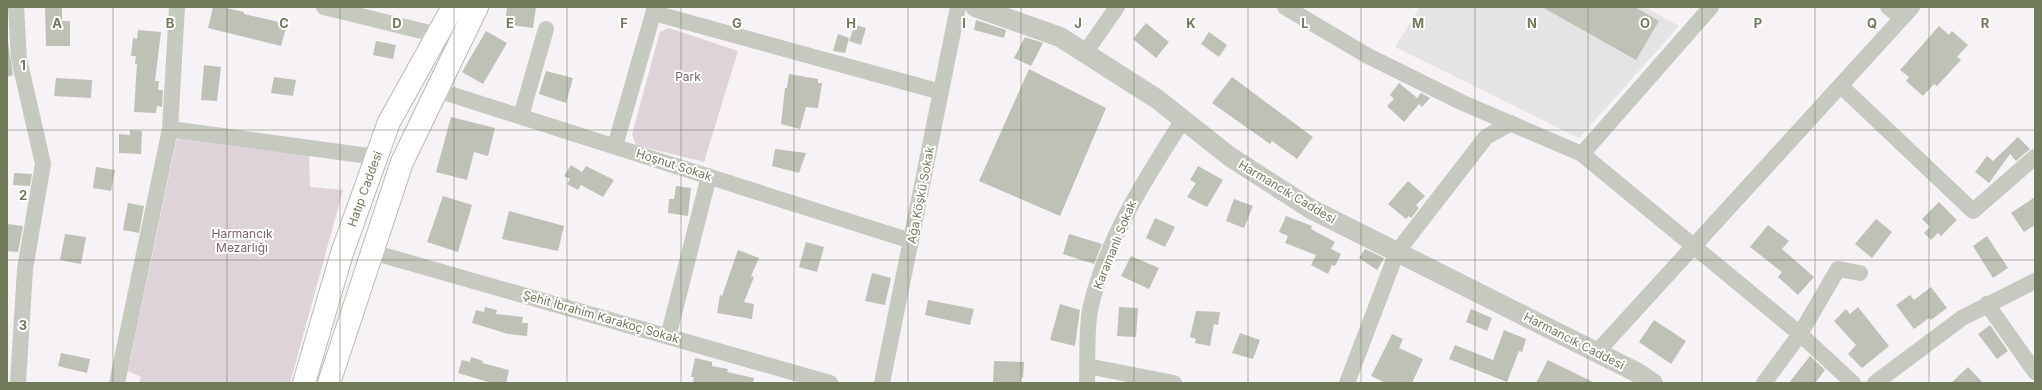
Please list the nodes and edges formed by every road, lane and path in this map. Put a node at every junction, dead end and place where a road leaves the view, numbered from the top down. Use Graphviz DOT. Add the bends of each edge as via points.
graph roads {
  1 [pos="16,7"];
  2 [pos="177,7"];
  3 [pos="324,7"];
  4 [pos="453,7"];
  5 [pos="477,7"];
  6 [pos="958,7"];
  7 [pos="975,7"];
  8 [pos="1117,7"];
  9 [pos="1285,7"];
  10 [pos="1711,7"];
  11 [pos="1888,7"];
  12 [pos="655,10"];
  13 [pos="1907,13"];
  14 [pos="546,29"];
  15 [pos="438,36"];
  16 [pos="1085,53"];
  17 [pos="1841,86"];
  18 [pos="437,90"];
  19 [pos="941,92"];
  20 [pos="521,116"];
  21 [pos="1183,120"];
  22 [pos="1511,124"];
  23 [pos="170,129"];
  24 [pos="615,146"];
  25 [pos="1582,154"];
  26 [pos="376,157"];
  27 [pos="2035,157"];
  28 [pos="709,176"];
  29 [pos="911,241"];
  30 [pos="1695,245"];
  31 [pos="372,252"];
  32 [pos="1397,252"];
  33 [pos="1860,273"];
  34 [pos="2035,281"];
  35 [pos="1987,304"];
  36 [pos="1800,334"];
  37 [pos="668,337"];
  38 [pos="1597,352"];
  39 [pos="1088,366"];
  40 [pos="2035,372"];
  41 [pos="18,383"];
  42 [pos="117,383"];
  43 [pos="304,383"];
  44 [pos="329,383"];
  45 [pos="830,383"];
  46 [pos="882,383"];
  47 [pos="1087,383"];
  48 [pos="1174,383"];
  49 [pos="1347,383"];
  50 [pos="1653,383"];
  51 [pos="1764,383"];
  52 [pos="1853,383"];
  53 [pos="1875,383"];
  1 -- 41 [label="street" via="19,59 43,164 25,269"];
  2 -- 23 [label="street"];
  3 -- 15 [label="street"];
  4 -- 15 [label="main road, Hatıp Caddesi"];
  5 -- 18 [label="main road, Hatıp Caddesi"];
  6 -- 19 [label="street, Ağa Köşkü Sokak"];
  7 -- 16 [label="street, Harmancık Caddesi" via="1060,37"];
  8 -- 16 [label="street"];
  9 -- 22 [label="street" via="1368,56"];
  10 -- 25 [label="street"];
  11 -- 13 [label="street"];
  12 -- 19 [label="street"];
  12 -- 24 [label="street"];
  13 -- 17 [label="street"];
  14 -- 20 [label="street"];
  15 -- 26 [label="main road, Hatıp Caddesi" via="389,122"];
  16 -- 21 [label="street, Harmancık Caddesi" via="1157,99"];
  17 -- 27 [label="street" via="1973,211"];
  17 -- 30 [label="street"];
  18 -- 20 [label="street, Hoşnut Sokak"];
  18 -- 31 [label="main road, Hatıp Caddesi" via="402,162"];
  19 -- 29 [label="street, Ağa Köşkü Sokak"];
  20 -- 24 [label="street, Hoşnut Sokak"];
  21 -- 32 [label="street, Harmancık Caddesi" via="1229,156 1311,209"];
  21 -- 39 [label="street, Karamanlı Sokak" via="1136,194 1099,278 1090,312"];
  22 -- 25 [label="street"];
  22 -- 32 [label="street" via="1486,137"];
  23 -- 26 [label="street"];
  23 -- 42 [label="street"];
  24 -- 28 [label="street, Hoşnut Sokak"];
  25 -- 30 [label="street"];
  26 -- 43 [label="main road, Hatıp Caddesi" via="342,253"];
  28 -- 29 [label="street, Hoşnut Sokak"];
  28 -- 37 [label="street"];
  29 -- 46 [label="street, Ağa Köşkü Sokak"];
  30 -- 36 [label="street"];
  30 -- 38 [label="street"];
  31 -- 37 [label="street, Şehit İbrahim Karakoç Sokak"];
  31 -- 44 [label="main road, Hatıp Caddesi"];
  32 -- 38 [label="street, Harmancık Caddesi"];
  32 -- 49 [label="street"];
  33 -- 36 [label="street" via="1838,269"];
  34 -- 35 [label="street"];
  35 -- 40 [label="street"];
  35 -- 53 [label="street" via="1962,318"];
  36 -- 51 [label="street"];
  36 -- 52 [label="street"];
  37 -- 45 [label="street, Şehit İbrahim Karakoç Sokak"];
  38 -- 50 [label="street, Harmancık Caddesi"];
  39 -- 47 [label="street, Karamanlı Sokak"];
  39 -- 48 [label="street"];
}
